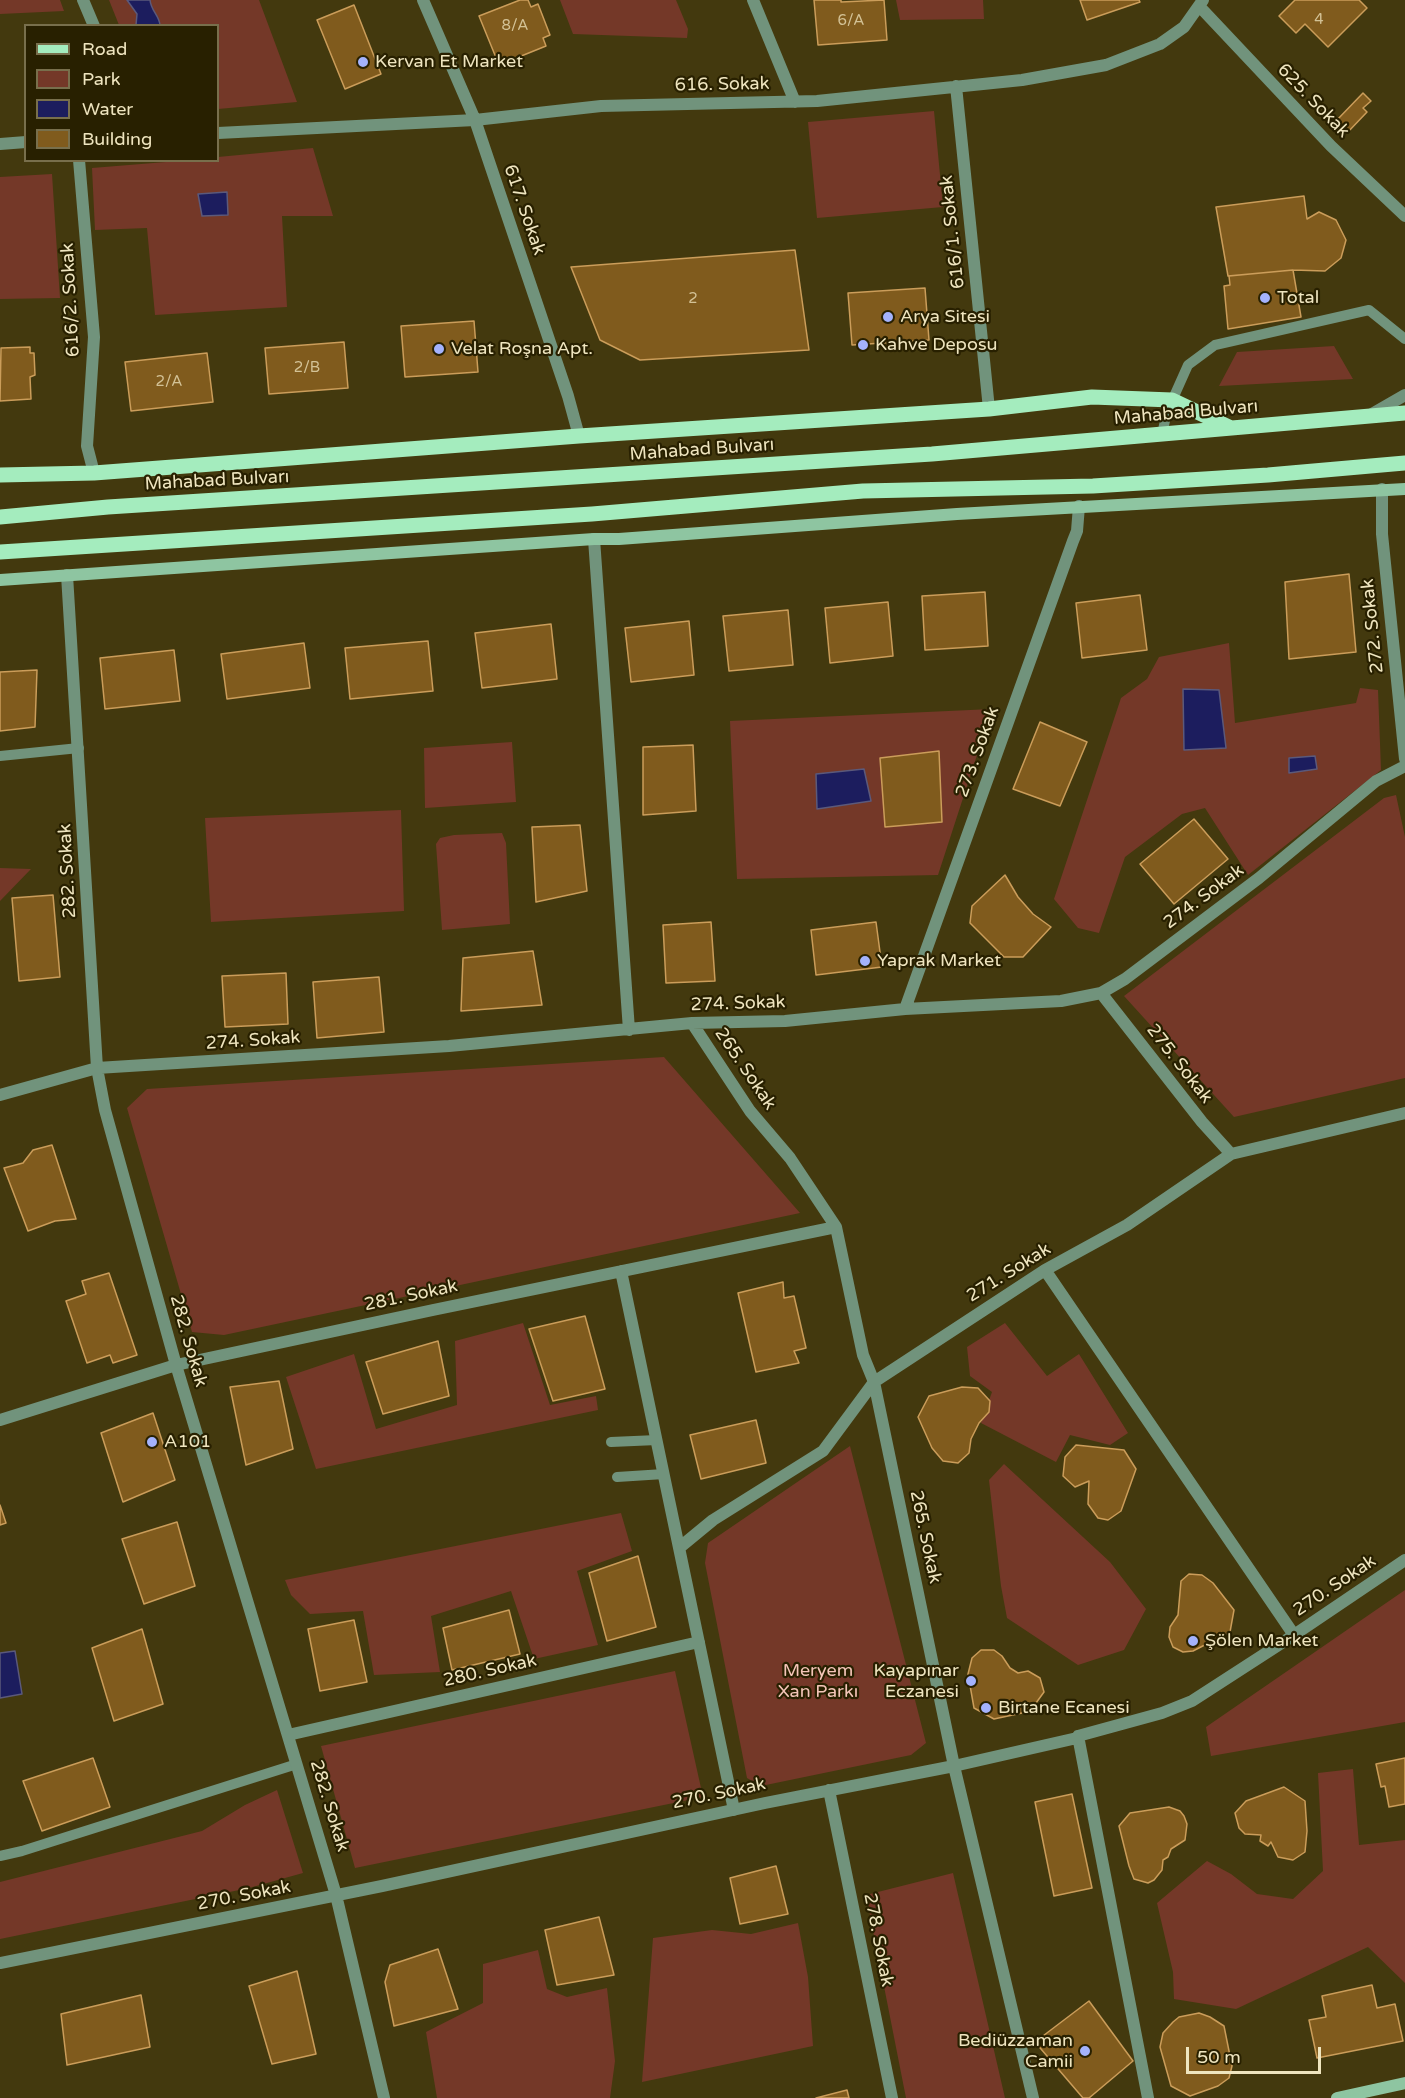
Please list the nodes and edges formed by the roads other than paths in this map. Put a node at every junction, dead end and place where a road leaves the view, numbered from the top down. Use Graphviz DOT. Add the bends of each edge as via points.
graph roads {
  1 [pos="83,0"];
  2 [pos="423,0"];
  3 [pos="753,0"];
  4 [pos="1202,4"];
  5 [pos="93,24"];
  6 [pos="956,86"];
  7 [pos="795,102"];
  8 [pos="475,120"];
  9 [pos="219,133"];
  10 [pos="24,142"];
  11 [pos="0,144"];
  12 [pos="79,162"];
  13 [pos="1405,216"];
  14 [pos="1405,339"];
  15 [pos="1405,395"];
  16 [pos="1172,399"];
  17 [pos="989,410"];
  18 [pos="1405,413"];
  19 [pos="1369,417"];
  20 [pos="1231,428"];
  21 [pos="1162,434"];
  22 [pos="579,436"];
  23 [pos="1405,463"];
  24 [pos="94,473"];
  25 [pos="0,475"];
  26 [pos="1382,489"];
  27 [pos="1405,489"];
  28 [pos="1079,506"];
  29 [pos="0,517"];
  30 [pos="594,539"];
  31 [pos="0,552"];
  32 [pos="67,575"];
  33 [pos="0,580"];
  34 [pos="79,748"];
  35 [pos="0,756"];
  36 [pos="1405,759"];
  37 [pos="1405,766"];
  38 [pos="1101,993"];
  39 [pos="905,1009"];
  40 [pos="692,1023"];
  41 [pos="629,1030"];
  42 [pos="97,1068"];
  43 [pos="0,1095"];
  44 [pos="1405,1113"];
  45 [pos="1231,1154"];
  46 [pos="836,1227"];
  47 [pos="1045,1270"];
  48 [pos="621,1271"];
  49 [pos="176,1365"];
  50 [pos="874,1382"];
  51 [pos="0,1420"];
  52 [pos="657,1440"];
  53 [pos="611,1442"];
  54 [pos="664,1474"];
  55 [pos="617,1477"];
  56 [pos="679,1548"];
  57 [pos="1405,1560"];
  58 [pos="1294,1635"];
  59 [pos="699,1642"];
  60 [pos="288,1735"];
  61 [pos="1078,1736"];
  62 [pos="297,1764"];
  63 [pos="954,1766"];
  64 [pos="829,1790"];
  65 [pos="734,1810"];
  66 [pos="0,1856"];
  67 [pos="336,1895"];
  68 [pos="0,1963"];
  69 [pos="1405,2083"];
  70 [pos="384,2098"];
  71 [pos="892,2098"];
  72 [pos="1033,2098"];
  73 [pos="1148,2098"];
  74 [pos="1336,2098"];
  1 -- 5 [label="street"];
  2 -- 8 [label="street, 617. Sokak"];
  3 -- 7 [label="street"];
  4 -- 6 [label="street, 616. Sokak" via="1184,27 1160,44 1106,65 1022,80"];
  4 -- 13 [label="street, 625. Sokak" via="1330,146"];
  6 -- 7 [label="street, 616. Sokak"];
  6 -- 17 [label="street, 616/1. Sokak"];
  7 -- 8 [label="street, 616. Sokak" via="601,106"];
  8 -- 9 [label="street, 616. Sokak"];
  8 -- 22 [label="street, 617. Sokak"];
  10 -- 11 [label="street"];
  12 -- 24 [label="street, 616/2. Sokak" via="94,337 87,446"];
  14 -- 16 [label="lane" via="1369,310 1215,345 1188,365"];
  15 -- 19 [label="street"];
  16 -- 17 [label="main road" via="1092,397"];
  16 -- 20 [label="main road"];
  16 -- 21 [label="lane"];
  17 -- 22 [label="main road"];
  18 -- 19 [label="main road, Mahabad Bulvarı"];
  19 -- 20 [label="main road, Mahabad Bulvarı"];
  20 -- 21 [label="main road, Mahabad Bulvarı"];
  21 -- 29 [label="main road, Mahabad Bulvarı" via="932,454"];
  22 -- 24 [label="main road"];
  23 -- 31 [label="main road" via="1093,486 863,491 592,514"];
  24 -- 25 [label="main road"];
  26 -- 27 [label="main road"];
  26 -- 28 [label="main road"];
  26 -- 36 [label="street, 272. Sokak" via="1382,534"];
  28 -- 30 [label="main road"];
  28 -- 39 [label="street, 273. Sokak" via="1077,531"];
  30 -- 32 [label="main road"];
  30 -- 41 [label="street"];
  32 -- 33 [label="main road"];
  32 -- 34 [label="street, 282. Sokak"];
  34 -- 35 [label="lane"];
  34 -- 42 [label="street, 282. Sokak"];
  37 -- 38 [label="street, 274. Sokak" via="1376,782 1258,878"];
  38 -- 39 [label="street, 274. Sokak" via="1061,1001"];
  38 -- 45 [label="street, 275. Sokak"];
  39 -- 40 [label="street, 274. Sokak" via="785,1021"];
  40 -- 41 [label="street, 274. Sokak"];
  40 -- 46 [label="street, 265. Sokak" via="750,1111 790,1158"];
  41 -- 42 [label="street, 274. Sokak"];
  42 -- 43 [label="street, 274. Sokak"];
  42 -- 49 [label="street, 282. Sokak" via="105,1110"];
  44 -- 45 [label="street, 271. Sokak"];
  45 -- 47 [label="street, 271. Sokak" via="1127,1225"];
  46 -- 48 [label="street, 281. Sokak"];
  46 -- 50 [label="street, 265. Sokak" via="863,1355"];
  47 -- 50 [label="street, 271. Sokak"];
  47 -- 58 [label="street"];
  48 -- 49 [label="street, 281. Sokak"];
  48 -- 52 [label="street"];
  49 -- 51 [label="street, 281. Sokak"];
  49 -- 60 [label="street, 282. Sokak"];
  50 -- 56 [label="street, 271. Sokak" via="823,1451 713,1520"];
  50 -- 63 [label="street, 265. Sokak"];
  52 -- 53 [label="lane"];
  52 -- 54 [label="street"];
  54 -- 55 [label="lane"];
  54 -- 56 [label="street"];
  56 -- 59 [label="street"];
  57 -- 58 [label="street, 270. Sokak"];
  58 -- 61 [label="street, 270. Sokak" via="1192,1701"];
  59 -- 60 [label="street, 280. Sokak"];
  59 -- 65 [label="street"];
  60 -- 62 [label="street, 282. Sokak"];
  61 -- 63 [label="street, 270. Sokak"];
  61 -- 73 [label="street"];
  62 -- 66 [label="lane"];
  62 -- 67 [label="street, 282. Sokak"];
  63 -- 64 [label="street, 270. Sokak"];
  63 -- 72 [label="street, 265. Sokak"];
  64 -- 65 [label="street, 270. Sokak"];
  64 -- 71 [label="street, 278. Sokak"];
  65 -- 67 [label="street, 270. Sokak"];
  67 -- 68 [label="street, 270. Sokak"];
  67 -- 70 [label="street, 282. Sokak"];
  69 -- 74 [label="main road"];
}
